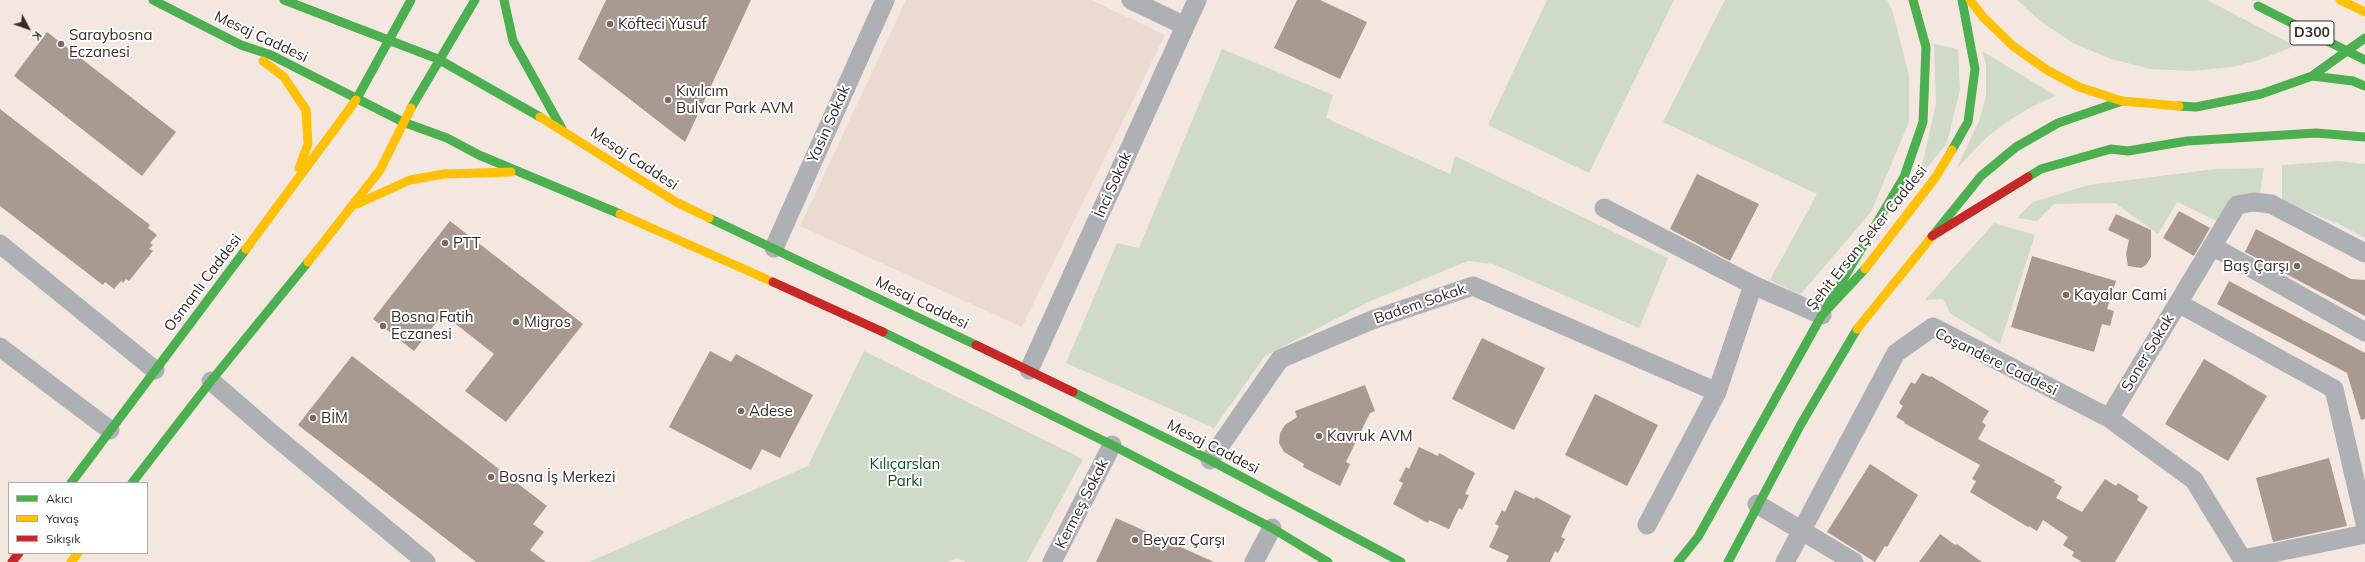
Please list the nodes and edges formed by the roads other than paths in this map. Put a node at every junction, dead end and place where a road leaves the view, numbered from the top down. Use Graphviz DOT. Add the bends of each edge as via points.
graph roads {
  1 [pos="153,0"];
  2 [pos="284,0"];
  3 [pos="411,0"];
  4 [pos="475,0"];
  5 [pos="504,0"];
  6 [pos="885,0"];
  7 [pos="1130,0"];
  8 [pos="1197,0"];
  9 [pos="1913,0"];
  10 [pos="1962,0"];
  11 [pos="1970,0"];
  12 [pos="2340,0"];
  13 [pos="2255,5"];
  14 [pos="2365,12"];
  15 [pos="1185,26"];
  16 [pos="2365,38"];
  17 [pos="389,39"];
  18 [pos="241,45"];
  19 [pos="438,59"];
  20 [pos="2365,60"];
  21 [pos="2312,76"];
  22 [pos="2365,86"];
  23 [pos="356,100"];
  24 [pos="2122,101"];
  25 [pos="403,122"];
  26 [pos="563,130"];
  27 [pos="2365,136"];
  28 [pos="517,171"];
  29 [pos="291,189"];
  30 [pos="354,206"];
  31 [pos="1604,208"];
  32 [pos="1932,236"];
  33 [pos="0,244"];
  34 [pos="2212,246"];
  35 [pos="774,248"];
  36 [pos="2365,253"];
  37 [pos="1753,284"];
  38 [pos="2178,303"];
  39 [pos="1822,315"];
  40 [pos="2365,332"];
  41 [pos="0,347"];
  42 [pos="155,370"];
  43 [pos="1029,370"];
  44 [pos="211,381"];
  45 [pos="1717,392"];
  46 [pos="2109,418"];
  47 [pos="110,430"];
  48 [pos="1112,445"];
  49 [pos="1210,460"];
  50 [pos="72,482"];
  51 [pos="133,482"];
  52 [pos="1757,504"];
  53 [pos="2365,523"];
  54 [pos="1647,525"];
  55 [pos="1272,528"];
  56 [pos="1802,529"];
  57 [pos="2365,534"];
  58 [pos="18,554"];
  59 [pos="77,554"];
  60 [pos="2244,560"];
  61 [pos="12,562"];
  62 [pos="71,562"];
  63 [pos="426,562"];
  64 [pos="1052,562"];
  65 [pos="1254,562"];
  66 [pos="1328,562"];
  67 [pos="1401,562"];
  68 [pos="1678,562"];
  69 [pos="1728,562"];
  70 [pos="1785,562"];
  71 [pos="1854,562"];
  1 -- 18 [label="main road, Mesaj Caddesi"];
  2 -- 17 [label="main road"];
  3 -- 17 [label="main road"];
  4 -- 19 [label="main road"];
  5 -- 26 [label="main road" via="513,41"];
  6 -- 35 [label="street, Yasin Sokak"];
  7 -- 15 [label="street"];
  8 -- 15 [label="street, İnci Sokak"];
  9 -- 39 [label="main road" via="1926,47 1923,122 1904,177"];
  10 -- 39 [label="main road, Şehit Ersan Şeker Caddesi" via="1975,69 1968,122 1931,184 1861,274"];
  11 -- 24 [label="main road" via="1983,17 2013,46 2047,70 2079,87"];
  12 -- 14 [label="main road, D300"];
  13 -- 20 [label="main road, D300, bridge"];
  15 -- 43 [label="street, İnci Sokak"];
  16 -- 21 [label="main road"];
  17 -- 19 [label="main road, Mesaj Caddesi"];
  17 -- 23 [label="main road, Osmanlı Caddesi"];
  18 -- 23 [label="main road, Mesaj Caddesi" via="271,55"];
  18 -- 29 [label="main road" via="284,77 306,110 308,144"];
  19 -- 25 [label="main road"];
  19 -- 26 [label="main road, Mesaj Caddesi"];
  21 -- 22 [label="main road" via="2353,81"];
  21 -- 24 [label="main road" via="2261,94 2196,107"];
  23 -- 25 [label="main road, Mesaj Caddesi"];
  23 -- 29 [label="main road, Osmanlı Caddesi"];
  24 -- 32 [label="main road" via="2058,123 2016,147 1980,176"];
  25 -- 28 [label="main road" via="447,138"];
  25 -- 30 [label="main road" via="380,170"];
  26 -- 35 [label="main road, Mesaj Caddesi" via="676,202"];
  27 -- 32 [label="main road" via="2316,134 2187,141 2128,151 2111,149 2042,169"];
  28 -- 30 [label="main road" via="444,174 410,180"];
  28 -- 48 [label="main road" via="664,232 812,299"];
  29 -- 42 [label="main road, Osmanlı Caddesi"];
  30 -- 44 [label="main road"];
  31 -- 37 [label="street"];
  32 -- 52 [label="main road" via="1858,325"];
  33 -- 42 [label="street"];
  34 -- 36 [label="street, Soner Sokak" via="2237,205 2254,202 2271,204"];
  34 -- 38 [label="street, Soner Sokak"];
  34 -- 40 [label="street"];
  35 -- 43 [label="main road, Mesaj Caddesi"];
  37 -- 39 [label="street"];
  37 -- 45 [label="street"];
  38 -- 46 [label="street, Soner Sokak"];
  38 -- 53 [label="street" via="2334,389"];
  39 -- 68 [label="main road, Şehit Ersan Şeker Caddesi" via="1698,537"];
  41 -- 47 [label="street"];
  42 -- 47 [label="main road, Osmanlı Caddesi"];
  43 -- 49 [label="main road, Mesaj Caddesi"];
  44 -- 51 [label="main road"];
  44 -- 63 [label="street"];
  45 -- 49 [label="street, Badem Sokak" via="1473,286 1372,320 1280,359"];
  45 -- 54 [label="street"];
  46 -- 56 [label="street, Coşandere Caddesi" via="1933,327 1896,353"];
  46 -- 60 [label="street, Coşandere Caddesi" via="2194,480"];
  47 -- 50 [label="main road, Osmanlı Caddesi"];
  48 -- 55 [label="main road"];
  48 -- 64 [label="street, Kermeş Sokak"];
  49 -- 67 [label="main road, Mesaj Caddesi"];
  52 -- 56 [label="street"];
  52 -- 69 [label="main road"];
  55 -- 65 [label="street"];
  55 -- 66 [label="main road"];
  56 -- 70 [label="street, Coşandere Caddesi"];
  56 -- 71 [label="street"];
  57 -- 60 [label="street"];
  58 -- 61 [label="main road"];
  59 -- 62 [label="main road"];
}
